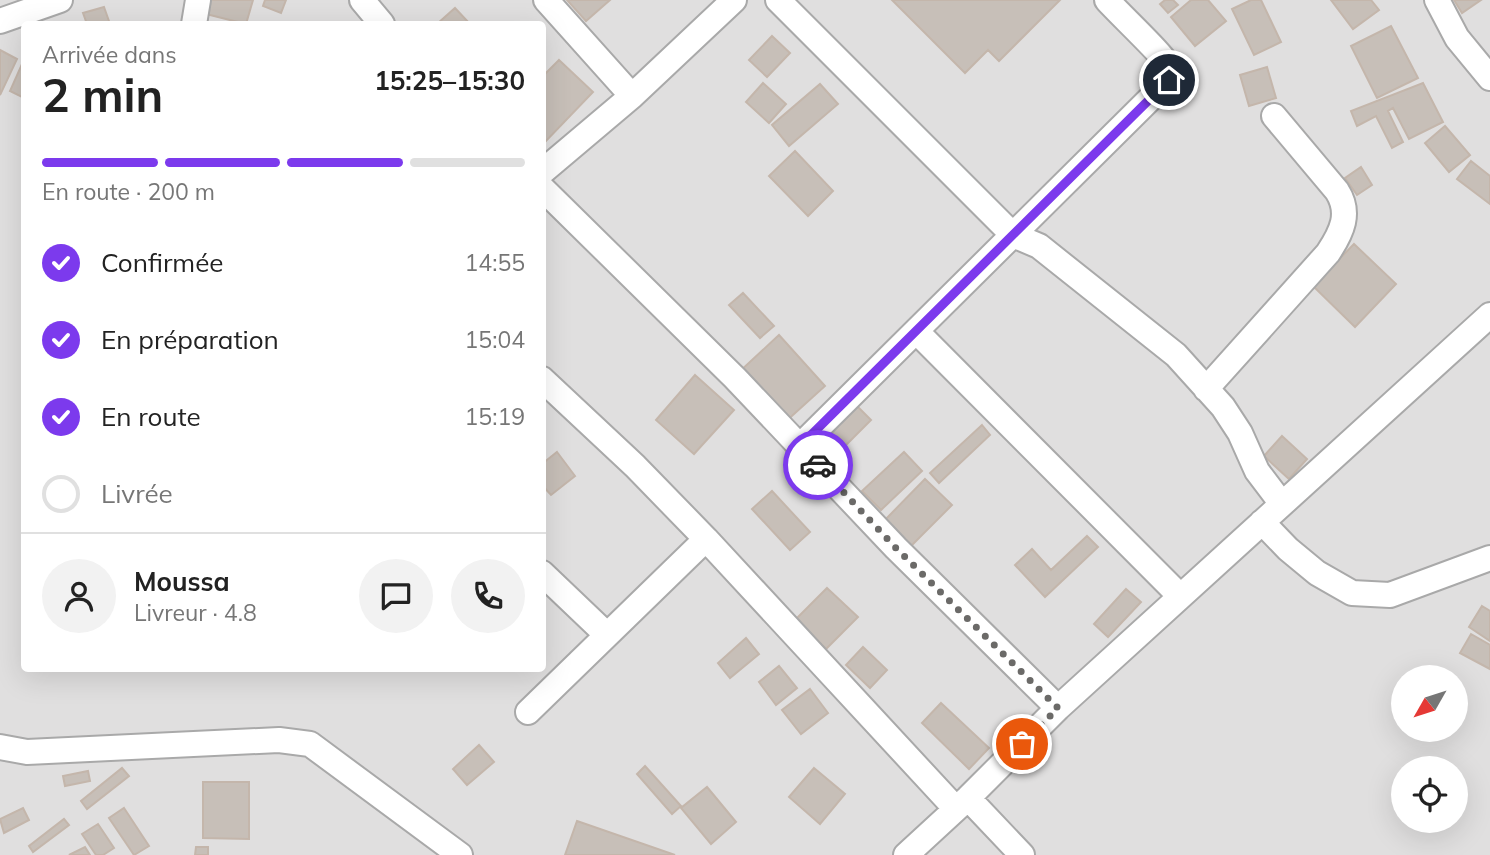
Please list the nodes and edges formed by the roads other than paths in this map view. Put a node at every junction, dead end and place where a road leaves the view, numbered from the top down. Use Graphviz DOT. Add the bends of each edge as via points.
graph roads {
  1 [pos="60,0"];
  2 [pos="198,0"];
  3 [pos="362,0"];
  4 [pos="546,0"];
  5 [pos="734,0"];
  6 [pos="778,0"];
  7 [pos="1107,0"];
  8 [pos="1437,0"];
  9 [pos="0,21"];
  10 [pos="194,21"];
  11 [pos="380,21"];
  12 [pos="1490,78"];
  13 [pos="632,96"];
  14 [pos="1274,116"];
  15 [pos="546,169"];
  16 [pos="546,192"];
  17 [pos="1013,235"];
  18 [pos="1490,315"];
  19 [pos="916,331"];
  20 [pos="546,383"];
  21 [pos="1206,388"];
  22 [pos="800,446"];
  23 [pos="1282,504"];
  24 [pos="1262,522"];
  25 [pos="706,539"];
  26 [pos="1490,558"];
  27 [pos="546,577"];
  28 [pos="1180,596"];
  29 [pos="607,635"];
  30 [pos="1058,708"];
  31 [pos="528,712"];
  32 [pos="0,747"];
  33 [pos="962,803"];
  34 [pos="460,855"];
  35 [pos="906,855"];
  36 [pos="1023,855"];
  1 -- 9 [label="street"];
  2 -- 10 [label="street"];
  3 -- 11 [label="street"];
  4 -- 13 [label="street"];
  5 -- 13 [label="street"];
  6 -- 17 [label="street"];
  7 -- 17 [label="street" via="1164,58 1171,70 1169,80"];
  8 -- 12 [label="street" via="1457,38"];
  13 -- 15 [label="street"];
  14 -- 21 [label="street" via="1337,191 1345,218 1328,253"];
  16 -- 22 [label="street"];
  17 -- 19 [label="street"];
  17 -- 21 [label="street" via="1039,246 1176,355"];
  18 -- 23 [label="street"];
  19 -- 22 [label="street"];
  19 -- 28 [label="street"];
  20 -- 25 [label="street"];
  21 -- 23 [label="street" via="1223,407"];
  22 -- 30 [label="street"];
  23 -- 24 [label="street"];
  24 -- 26 [label="street" via="1317,573 1352,593 1390,595"];
  24 -- 28 [label="street"];
  25 -- 29 [label="street"];
  25 -- 33 [label="street"];
  27 -- 29 [label="street"];
  28 -- 30 [label="street"];
  29 -- 31 [label="street"];
  30 -- 33 [label="street"];
  32 -- 34 [label="street" via="27,752 279,740 310,744"];
  33 -- 35 [label="street"];
  33 -- 36 [label="street"];
}
